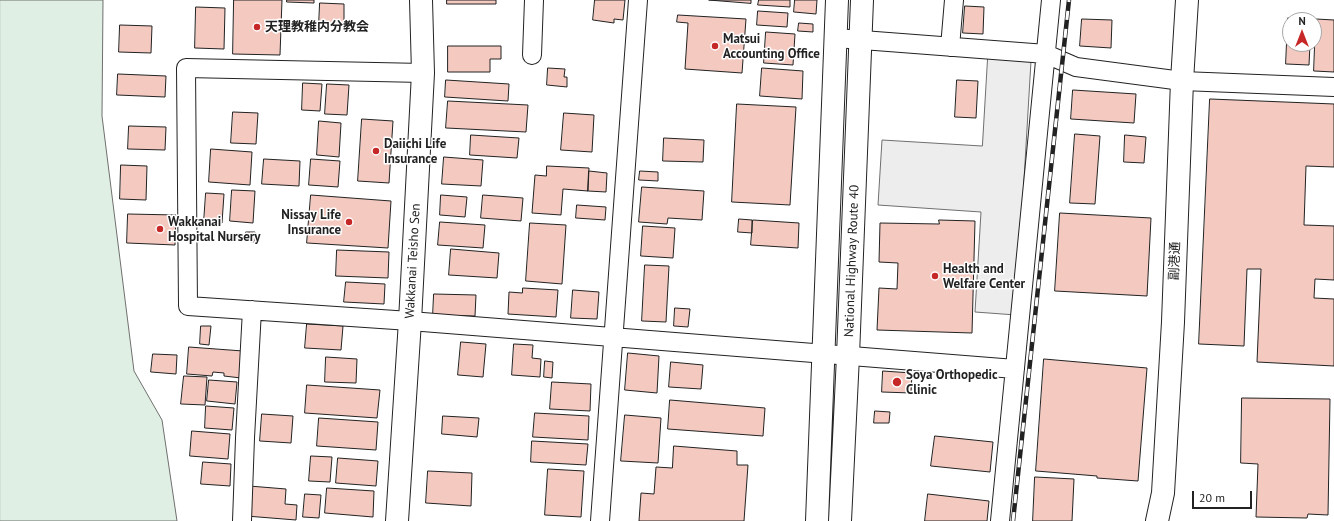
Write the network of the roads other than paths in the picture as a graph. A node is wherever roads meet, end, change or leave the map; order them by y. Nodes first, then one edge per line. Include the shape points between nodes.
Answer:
1 (422, 0) edge
2 (534, 0) edge
3 (638, 0) edge
4 (837, 0) edge
5 (862, 0) edge
6 (954, 0) edge
7 (1051, 0) edge
8 (1187, 0) edge
9 (836, 38) junction
10 (860, 39) junction
11 (950, 47) junction
12 (1046, 54) junction
13 (532, 55) dead end
14 (423, 73) junction
15 (1182, 81) junction
16 (1334, 87) edge
17 (252, 310) junction
18 (410, 321) junction
19 (613, 337) junction
20 (823, 354) junction
21 (848, 356) junction
22 (1015, 369) junction
23 (242, 521) edge
24 (397, 521) edge
25 (600, 521) edge
26 (817, 521) edge
27 (840, 521) edge
28 (1000, 521) edge
29 (1157, 521) edge

1 - 14 main road, Wakkanai Teisho Sen
2 - 13 street
3 - 19 street
4 - 9 main road, National Highway Route 40
5 - 10 main road, National Highway Route 40
6 - 11 street
7 - 12 street
8 - 15 main road, 副港通
9 - 10 street
9 - 20 main road, National Highway Route 40
10 - 11 street
10 - 21 main road, National Highway Route 40
11 - 12 street
12 - 15 street via 1076,67
12 - 22 street
14 - 17 street via 186,68 188,306
14 - 18 main road, Wakkanai Teisho Sen
15 - 16 street
15 - 29 main road, 副港通 via 1173,322 1163,494
17 - 18 street
17 - 23 street
18 - 19 street
18 - 24 main road, Wakkanai Teisho Sen
19 - 20 street
19 - 25 street
20 - 21 street
20 - 26 main road, National Highway Route 40
21 - 22 street
21 - 27 main road, National Highway Route 40
22 - 28 street

